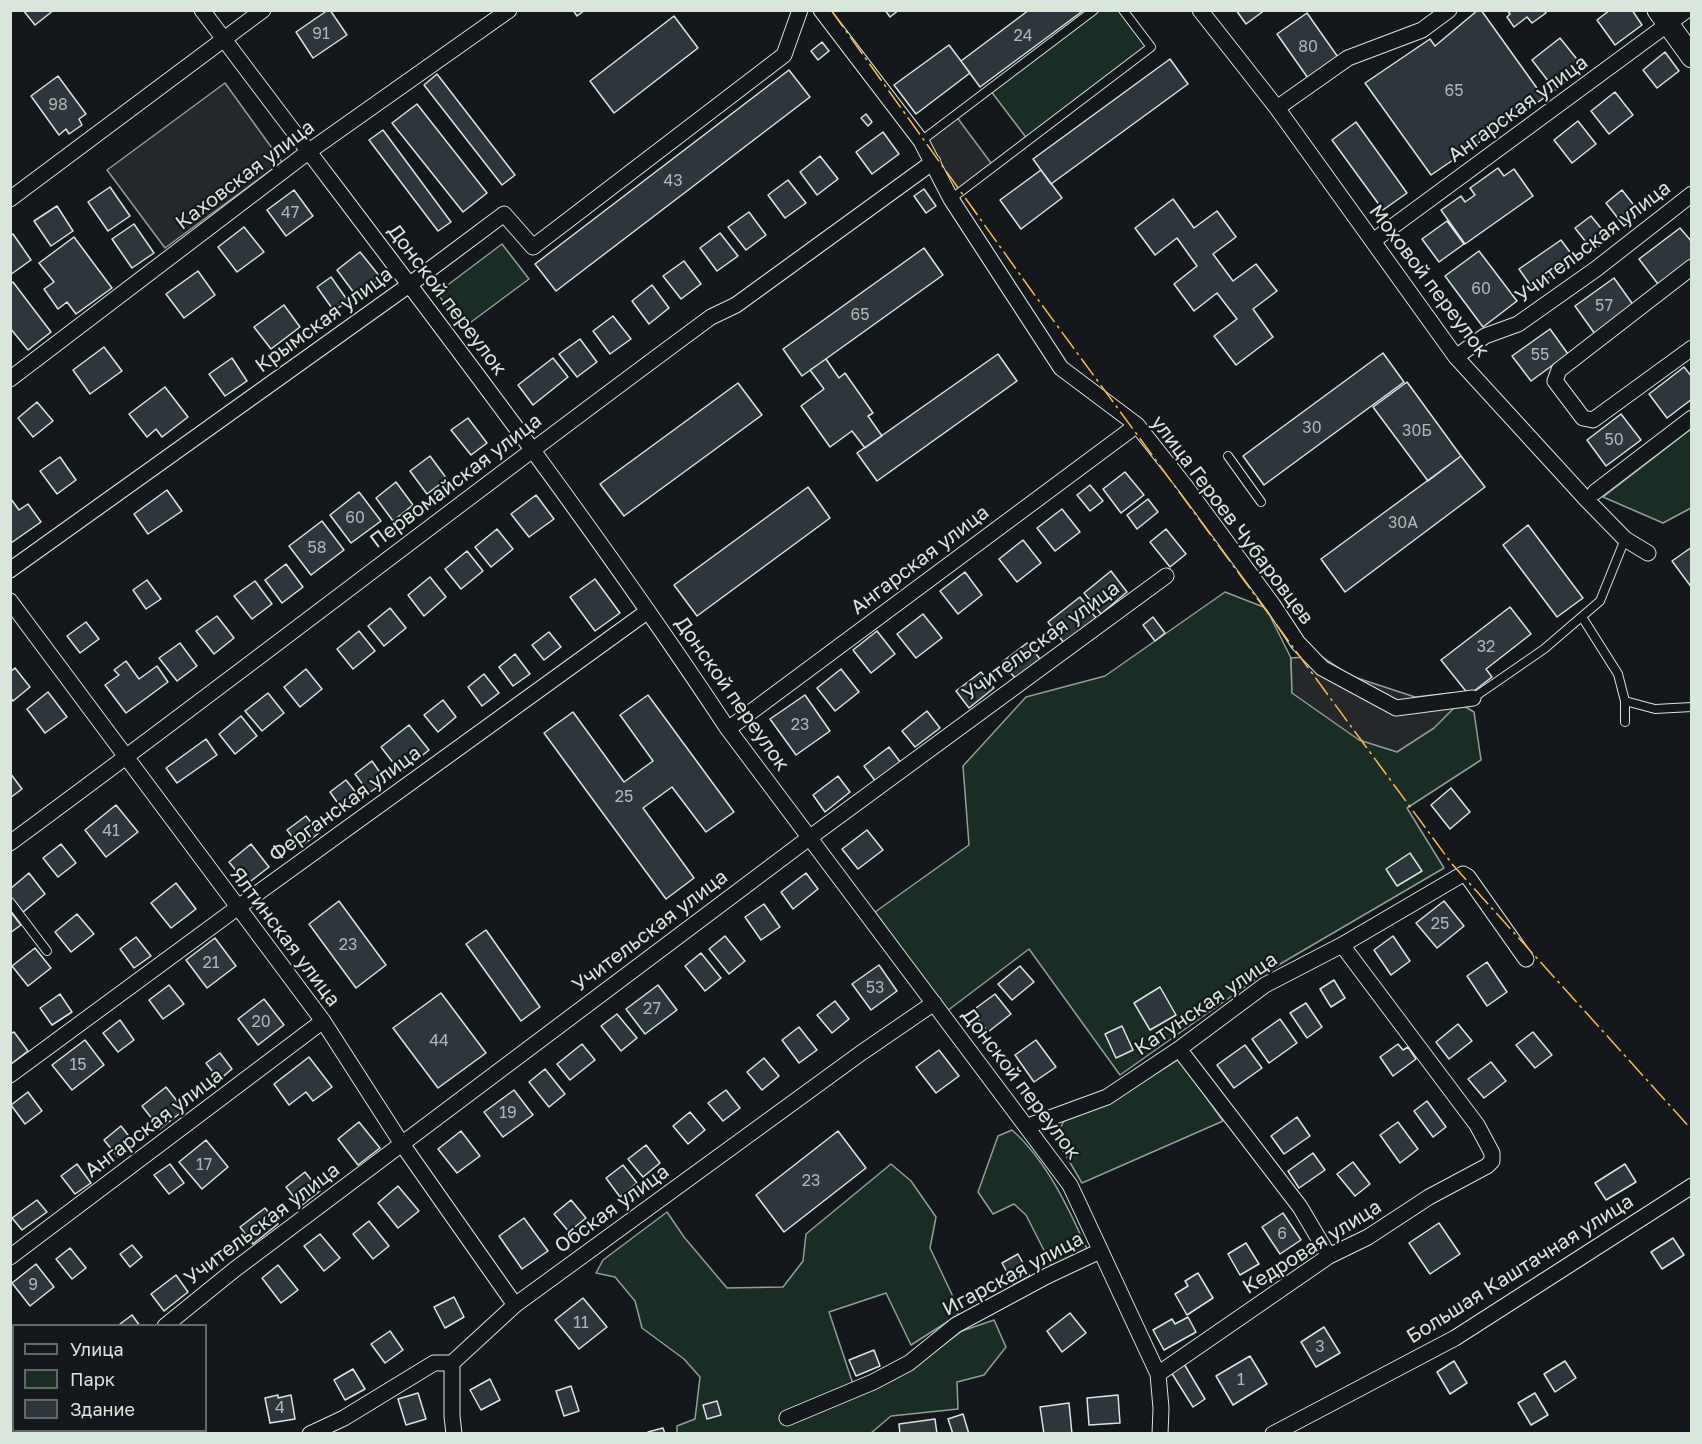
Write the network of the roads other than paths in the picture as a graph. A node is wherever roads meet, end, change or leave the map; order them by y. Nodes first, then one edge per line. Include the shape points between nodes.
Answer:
1 (202, 10) edge
2 (263, 10) edge
3 (509, 10) edge
4 (800, 10) edge
5 (821, 10) edge
6 (1094, 10) edge
7 (1123, 10) edge
8 (1200, 10) edge
9 (1449, 10) edge
10 (1686, 10) edge
11 (1663, 17) edge
12 (224, 39) junction
13 (1692, 57) edge
14 (1277, 108) junction
15 (921, 141) junction
16 (308, 152) junction
17 (933, 162) junction
18 (1692, 194) edge
19 (10, 199) edge
20 (951, 199) junction
21 (1373, 241) junction
22 (1692, 267) edge
23 (409, 285) junction
24 (1692, 348) edge
25 (1456, 357) junction
26 (10, 379) edge
27 (1692, 418) edge
28 (1137, 425) junction
29 (533, 449) junction
30 (1228, 456) dead end
31 (1594, 492) dead end
32 (1261, 502) dead end
33 (1625, 539) junction
34 (1648, 553) dead end
35 (10, 570) edge
36 (1166, 576) dead end
37 (10, 601) edge
38 (648, 611) junction
39 (1582, 617) junction
40 (1473, 698) joint
41 (1625, 701) junction
42 (1692, 707) edge
43 (1625, 722) dead end
44 (728, 729) junction
45 (128, 757) junction
46 (809, 838) junction
47 (10, 843) edge
48 (10, 902) edge
49 (237, 908) junction
50 (1342, 945) junction
51 (47, 951) dead end
52 (1526, 959) dead end
53 (934, 1003) junction
54 (323, 1021) junction
55 (1179, 1049) junction
56 (10, 1075) edge
57 (1028, 1126) junction
58 (402, 1144) junction
59 (1692, 1186) edge
60 (1100, 1251) junction
61 (1329, 1256) junction
62 (10, 1257) edge
63 (515, 1305) junction
64 (167, 1324) edge
65 (452, 1363) junction
66 (1158, 1374) junction
67 (787, 1418) dead end
68 (310, 1434) edge
69 (454, 1434) edge
70 (1160, 1434) edge
71 (1273, 1434) edge

1 - 12 street, Донской переулок
2 - 12 street
3 - 16 street, Каховская улица
4 - 23 street, Крымская улица via 784,55 533,247 504,214
5 - 15 street, улица Героев Чубаровцев
6 - 15 lane
7 - 20 lane via 1151,47
8 - 14 street, Моховой переулок
9 - 14 street via 1422,30 1348,58
10 - 11 street, Ангарская улица
11 - 13 street
11 - 21 street, Ангарская улица
12 - 16 street, Донской переулок
12 - 19 street
14 - 21 street, Моховой переулок
15 - 17 street, улица Героев Чубаровцев
16 - 23 street, Донской переулок
16 - 26 street, Каховская улица
17 - 20 street, улица Героев Чубаровцев
17 - 29 street, Первомайская улица via 736,304 711,317
18 - 25 street, Учительская улица via 1518,324 1485,336
20 - 28 street, улица Героев Чубаровцев via 1061,368
21 - 25 street, Моховой переулок
22 - 24 street via 1559,370 1555,381 1583,418 1593,420
23 - 29 street, Донской переулок
23 - 35 street, Крымская улица
25 - 33 street, Моховой переулок
27 - 31 street
28 - 40 street, улица Героев Чубаровцев via 1298,643 1322,668 1396,708
28 - 44 street, Ангарская улица
29 - 38 street, Донской переулок
29 - 45 street, Первомайская улица
30 - 32 lane
33 - 34 street, Моховой переулок
33 - 39 lane via 1600,601
36 - 46 street, Учительская улица
37 - 45 street, Ялтинская улица
38 - 44 street, Донской переулок
38 - 49 street, Ферганская улица
39 - 40 lane via 1544,649
39 - 41 lane via 1618,674
41 - 42 lane via 1655,709
41 - 43 lane
44 - 46 street, Донской переулок
45 - 47 street, Первомайская улица
45 - 49 street, Ялтинская улица
46 - 53 street, Донской переулок
46 - 58 street, Учительская улица
48 - 51 lane
49 - 54 street, Ялтинская улица
49 - 56 street, Ферганская улица
50 - 52 street, Катунская улица via 1463,874
50 - 55 street, Катунская улица via 1265,985
50 - 61 street, Кедровая улица via 1477,1125 1492,1153 1492,1161 1368,1237
53 - 57 street, Донской переулок
53 - 63 street, Обская улица
54 - 58 street, Ялтинская улица
54 - 62 street, Ангарская улица
55 - 57 street, Катунская улица via 1107,1097
55 - 61 street via 1300,1207
57 - 60 street, Донской переулок via 1070,1185
58 - 63 street, Ялтинская улица
58 - 64 street, Учительская улица
59 - 71 street, Большая Каштачная улица via 1455,1338
60 - 66 street, Донской переулок
60 - 67 street, Игарская улица via 956,1325 909,1363
61 - 66 street, Кедровая улица
63 - 65 street, Обская улица
65 - 68 street via 434,1363 344,1418
65 - 69 street
66 - 70 street, Донской переулок

